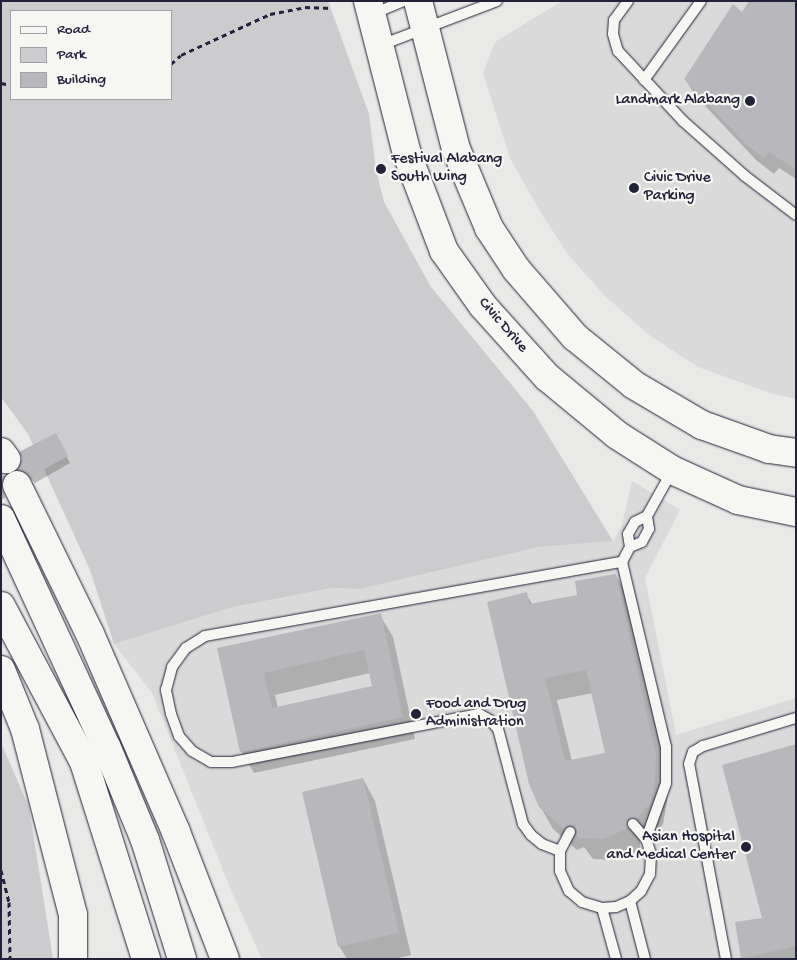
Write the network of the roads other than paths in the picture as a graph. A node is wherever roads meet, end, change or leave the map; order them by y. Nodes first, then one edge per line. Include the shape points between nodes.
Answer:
1 (404, 1) edge
2 (418, 1) edge
3 (497, 1) edge
4 (628, 1) edge
5 (701, 1) edge
6 (370, 8) edge
7 (424, 27) junction
8 (380, 45) junction
9 (644, 80) junction
10 (796, 215) edge
11 (796, 453) edge
12 (672, 470) junction
13 (16, 485) dead end
14 (796, 512) edge
15 (647, 516) junction
16 (1, 519) edge
17 (630, 547) junction
18 (622, 562) junction
19 (1, 606) edge
20 (1, 670) edge
21 (796, 718) edge
22 (633, 824) dead end
23 (570, 832) dead end
24 (646, 839) junction
25 (560, 851) junction
26 (630, 901) junction
27 (602, 908) junction
28 (74, 959) edge
29 (146, 959) edge
30 (182, 959) edge
31 (225, 959) edge
32 (616, 959) edge
33 (645, 959) edge
34 (726, 959) edge

1 - 6 lane
2 - 7 main road
3 - 7 lane
4 - 9 lane via 614,20 613,34 618,52
5 - 9 lane
6 - 8 main road, Civic Drive
7 - 8 lane
7 - 11 main road via 456,149 489,228 516,269 575,337 634,385 702,426 769,449
8 - 12 main road, Civic Drive via 407,154 444,251 483,306 547,377 617,435
9 - 10 lane via 683,121 745,176
12 - 14 main road, Civic Drive via 738,500
12 - 15 lane
13 - 31 main road via 90,634 176,832
15 - 17 lane via 635,522 628,534
15 - 17 lane via 649,530 642,542
16 - 30 main road via 107,748 145,840
17 - 18 lane
18 - 24 lane via 666,747 666,783
18 - 25 lane via 205,636 186,648 172,667 166,690 170,714 179,736 192,751 211,762 232,762 479,714 498,730 523,824 542,844
19 - 29 main road via 84,762
20 - 28 main road via 25,728 73,915
21 - 34 lane via 703,746 693,752 689,764
22 - 24 lane
23 - 25 lane
24 - 26 lane via 651,854 650,874 642,891
25 - 27 lane via 560,871 569,891 582,902
26 - 27 lane
26 - 33 lane
27 - 32 lane

